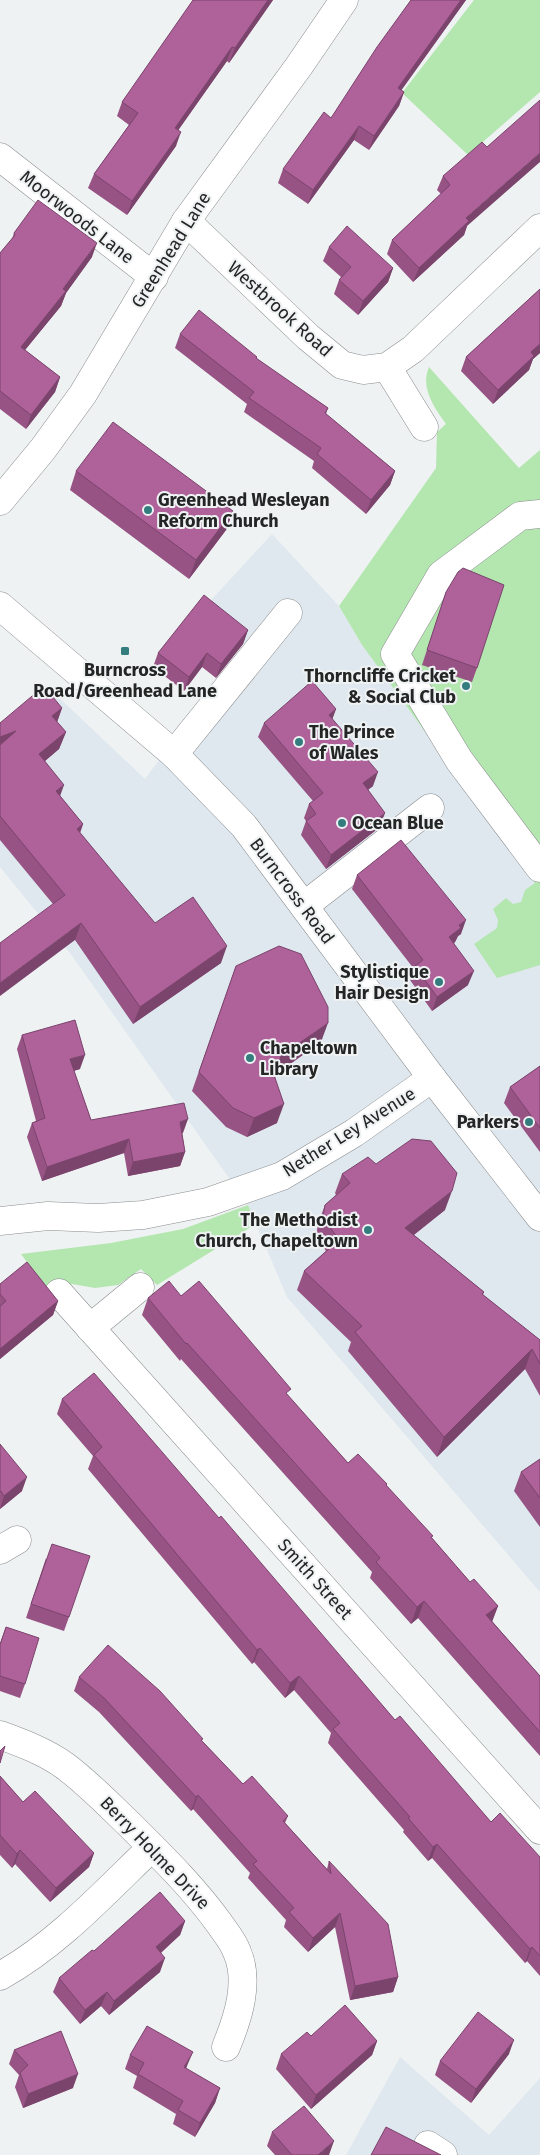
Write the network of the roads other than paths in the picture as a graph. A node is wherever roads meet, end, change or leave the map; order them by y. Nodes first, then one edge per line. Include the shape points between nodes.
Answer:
1 (344, 0) edge
2 (0, 157) edge
3 (186, 221) junction
4 (540, 228) edge
5 (154, 277) junction
6 (387, 367) junction
7 (424, 427) dead end
8 (0, 501) edge
9 (540, 514) edge
10 (0, 606) edge
11 (288, 613) dead end
12 (174, 754) junction
13 (430, 808) dead end
14 (540, 868) edge
15 (304, 906) junction
16 (432, 1078) junction
17 (1, 1215) edge
18 (540, 1217) edge
19 (140, 1287) dead end
20 (59, 1293) dead end
21 (90, 1328) junction
22 (0, 1735) edge
23 (540, 1830) edge
24 (152, 1847) junction
25 (0, 1976) edge
26 (226, 2047) dead end

1 - 3 street, Greenhead Lane
2 - 5 street, Moorwoods Lane
3 - 5 street, Greenhead Lane
3 - 6 street, Westbrook Road via 342,365 363,370
4 - 6 street, Westbrook Road via 413,349
5 - 8 street, Greenhead Lane via 83,394
6 - 7 street
9 - 14 street via 520,516 441,575 395,654 459,760
10 - 12 street, Burncross Road
11 - 12 street
12 - 15 street, Burncross Road via 244,826
13 - 15 street
15 - 16 street, Burncross Road
16 - 17 street, Nether Ley Avenue via 354,1133 282,1176 208,1202 143,1215 98,1218
16 - 18 street, Burncross Road
19 - 21 street
20 - 21 street, Smith Street
21 - 23 street, Smith Street
22 - 24 street, Berry Holme Drive via 64,1765
24 - 25 street via 52,1941
24 - 26 street, Berry Holme Drive via 202,1900 238,1952 242,1969 238,2020

